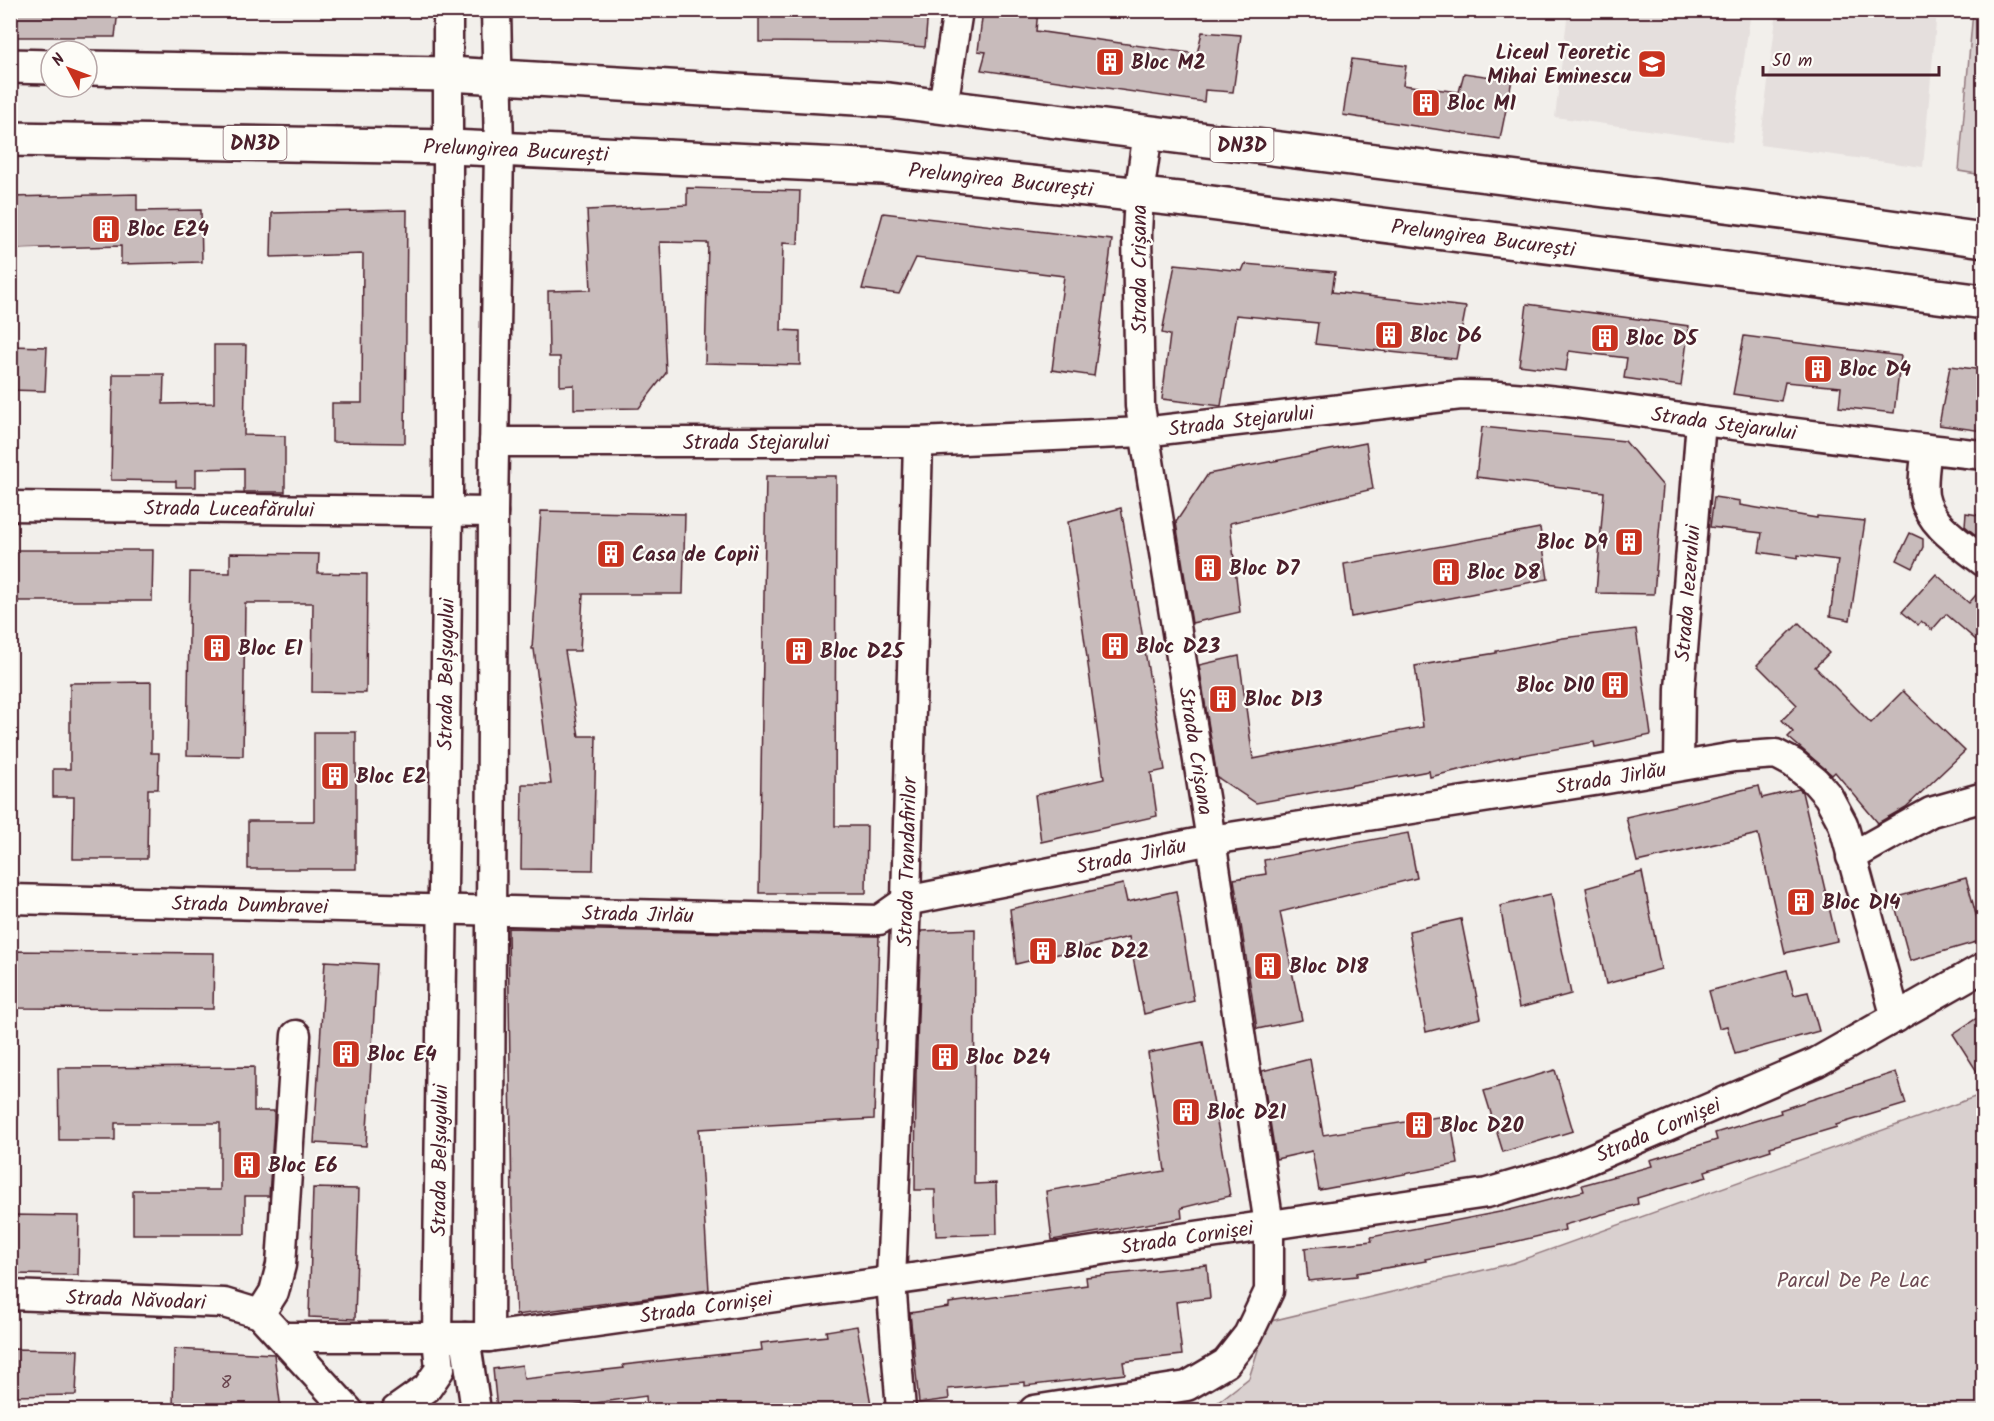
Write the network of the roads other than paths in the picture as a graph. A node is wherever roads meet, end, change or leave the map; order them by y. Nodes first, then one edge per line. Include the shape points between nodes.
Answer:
1 (448, 10) edge
2 (496, 10) edge
3 (958, 10) edge
4 (10, 66) edge
5 (39, 67) edge
6 (99, 68) edge
7 (449, 74) junction
8 (497, 76) junction
9 (943, 106) junction
10 (1148, 132) junction
11 (10, 139) edge
12 (450, 147) junction
13 (499, 149) junction
14 (1139, 195) junction
15 (1983, 240) edge
16 (1983, 302) edge
17 (1701, 421) junction
18 (1143, 432) junction
19 (494, 442) junction
20 (918, 442) junction
21 (1927, 449) junction
22 (1983, 455) edge
23 (10, 506) edge
24 (448, 512) junction
25 (493, 512) junction
26 (1983, 562) edge
27 (1679, 765) junction
28 (1983, 797) edge
29 (1211, 840) junction
30 (1851, 857) junction
31 (10, 899) edge
32 (906, 901) junction
33 (443, 909) junction
34 (490, 911) junction
35 (1983, 969) edge
36 (1896, 1018) junction
37 (296, 1035) dead end
38 (1269, 1225) junction
39 (891, 1281) junction
40 (10, 1295) edge
41 (260, 1314) junction
42 (282, 1337) junction
43 (464, 1337) junction
44 (348, 1410) edge
45 (396, 1410) edge
46 (476, 1410) edge
47 (901, 1410) edge
48 (1034, 1410) edge

1 - 7 street, Strada Belșugului
2 - 8 street
3 - 9 street
4 - 5 main road
6 - 7 main road, DN3D
7 - 8 main road, DN3D
7 - 12 street, Strada Belșugului
8 - 9 main road, DN3D
8 - 13 street
9 - 10 main road, DN3D
10 - 14 street, Strada Crișana
10 - 15 main road, DN3D
11 - 12 main road, Prelungirea București / DN3D
12 - 13 main road, Prelungirea București / DN3D
12 - 24 street, Strada Belșugului
13 - 14 main road, Prelungirea București / DN3D via 883,167
13 - 19 street
14 - 16 main road, Prelungirea București / DN3D
14 - 18 street, Strada Crișana
17 - 18 street, Strada Stejarului via 1561,400 1461,395
17 - 21 street, Strada Stejarului
17 - 27 street, Strada Iezerului via 1680,689
18 - 20 street, Strada Stejarului
18 - 29 street, Strada Crișana
19 - 20 street, Strada Stejarului
19 - 25 street
20 - 32 street, Strada Trandafirilor
21 - 22 street, Strada Stejarului
21 - 26 street via 1924,497 1929,512
23 - 24 street, Strada Luceafărului
24 - 25 street, Strada Luceafărului
24 - 33 street, Strada Belșugului
25 - 34 street
27 - 29 street, Strada Jirlău
27 - 30 street, Strada Jirlău via 1776,754 1793,763 1828,796 1843,824
28 - 30 street via 1931,812
29 - 32 street, Strada Jirlău
29 - 38 street, Strada Crișana
30 - 36 street
31 - 33 street, Strada Dumbravei
32 - 34 street, Strada Jirlău via 879,920
32 - 39 street, Strada Trandafirilor
33 - 34 street, Strada Dumbravei
33 - 43 street, Strada Belșugului
34 - 43 street
35 - 36 street, Strada Cornișei
36 - 38 street, Strada Cornișei via 1817,1062 1562,1171 1487,1193
37 - 41 street via 281,1265 274,1292
38 - 39 street, Strada Cornișei
38 - 48 street, Strada Crișana via 1269,1291 1248,1335 1226,1363 1187,1386
39 - 43 street, Strada Cornișei
39 - 47 street, Strada Trandafirilor
40 - 41 street, Strada Năvodari via 224,1303
41 - 42 street, Strada Năvodari
42 - 43 street, Strada Cornișei
42 - 44 street, Strada Năvodari
43 - 45 street via 427,1388
43 - 46 street

